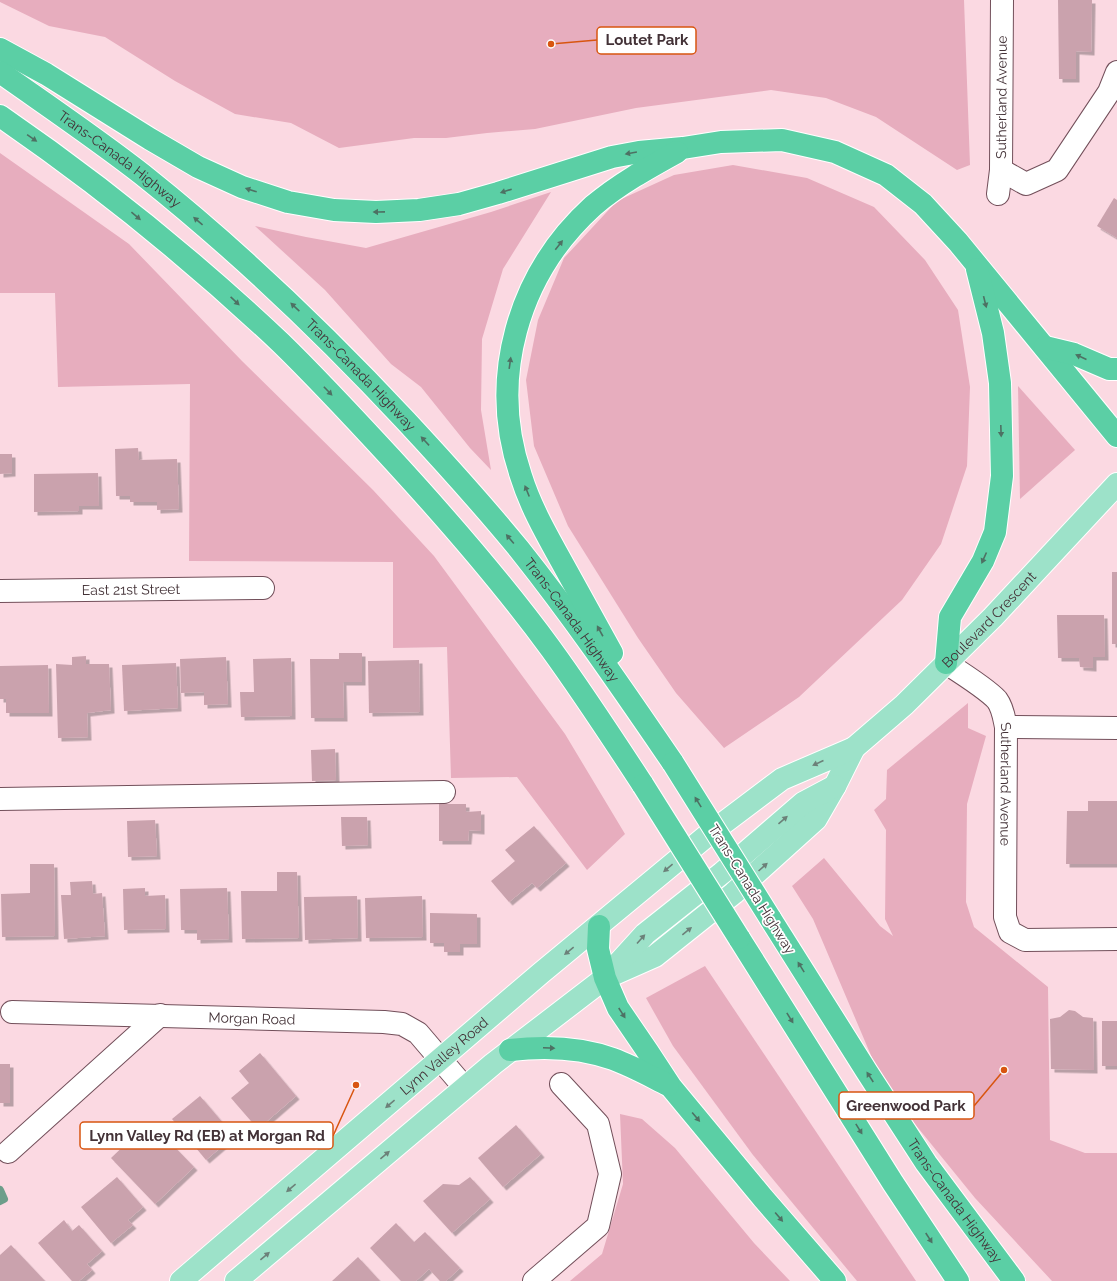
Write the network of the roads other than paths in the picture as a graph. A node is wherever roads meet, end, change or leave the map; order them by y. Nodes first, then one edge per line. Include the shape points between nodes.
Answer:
1 (1002, 0) edge
2 (0, 49) edge
3 (0, 72) edge
4 (1117, 72) edge
5 (0, 116) edge
6 (683, 148) junction
7 (1002, 170) junction
8 (998, 194) dead end
9 (976, 264) junction
10 (1045, 347) junction
11 (1117, 369) edge
12 (1117, 436) edge
13 (1117, 484) edge
14 (263, 588) dead end
15 (0, 591) edge
16 (946, 663) junction
17 (1006, 727) junction
18 (1117, 728) edge
19 (854, 748) junction
20 (673, 763) junction
21 (835, 786) junction
22 (444, 792) dead end
23 (0, 799) edge
24 (709, 834) joint
25 (599, 926) junction
26 (1117, 939) edge
27 (605, 978) junction
28 (12, 1012) dead end
29 (160, 1015) junction
30 (510, 1050) junction
31 (441, 1060) junction
32 (560, 1084) dead end
33 (671, 1087) junction
34 (464, 1088) junction
35 (8, 1152) dead end
36 (181, 1281) edge
37 (236, 1281) edge
38 (534, 1281) edge
39 (835, 1281) edge
40 (958, 1281) edge
41 (1014, 1281) edge

1 - 7 street, Sutherland Avenue
6 -> 2 highway via 612,157 459,204 419,210 334,210 288,202 242,187 198,167 46,74
20 -> 3 highway, Trans-Canada Highway via 578,626 518,548 449,467 307,318 228,246 142,174
4 - 7 street via 1109,92 1057,170 1026,184
5 -> 40 highway, bridge via 119,203 204,273 282,344 422,491 490,570 551,648 599,718 892,1183
6 - 9 highway via 720,142 782,140 835,152 886,175 923,204
20 -> 6 highway via 535,510 521,476 512,443 508,379 512,346 520,314 547,260 593,207 620,185
7 - 8 street, Sutherland Avenue
9 - 10 highway
9 -> 16 highway via 994,333 1000,383 1002,476 995,532 983,561 950,617
11 -> 10 highway via 1109,369 1074,354
10 - 12 highway
13 - 16 main road, Boulevard Crescent via 993,617
14 - 15 street, East 21st Street
16 - 17 street, Sutherland Avenue via 997,700 1003,711
16 - 19 main road, Boulevard Crescent via 904,705
17 - 18 street
17 - 26 street, Sutherland Avenue via 1005,917 1010,932 1025,940
19 - 21 main road, Boulevard Crescent
19 -> 24 main road, Boulevard Crescent via 782,779
41 -> 20 highway, Trans-Canada Highway, bridge via 926,1163
27 -> 21 main road via 645,934 722,873 803,803
27 -> 21 main road, Boulevard Crescent via 655,956 734,893 816,819
22 - 23 street
24 -> 25 main road, Lynn Valley Road
25 - 27 highway via 598,949
25 -> 31 main road, Lynn Valley Road
27 - 30 main road
27 -> 33 highway via 618,1008
28 - 29 street, Morgan Road
29 - 31 street, Morgan Road via 402,1024 418,1033
29 - 35 street
30 -> 33 highway via 530,1048 587,1052 613,1059
30 - 34 main road
31 - 34 street, Morgan Road
31 -> 36 main road, Lynn Valley Road
32 - 38 street via 598,1124 610,1174 598,1226
33 -> 39 highway
37 -> 34 main road

